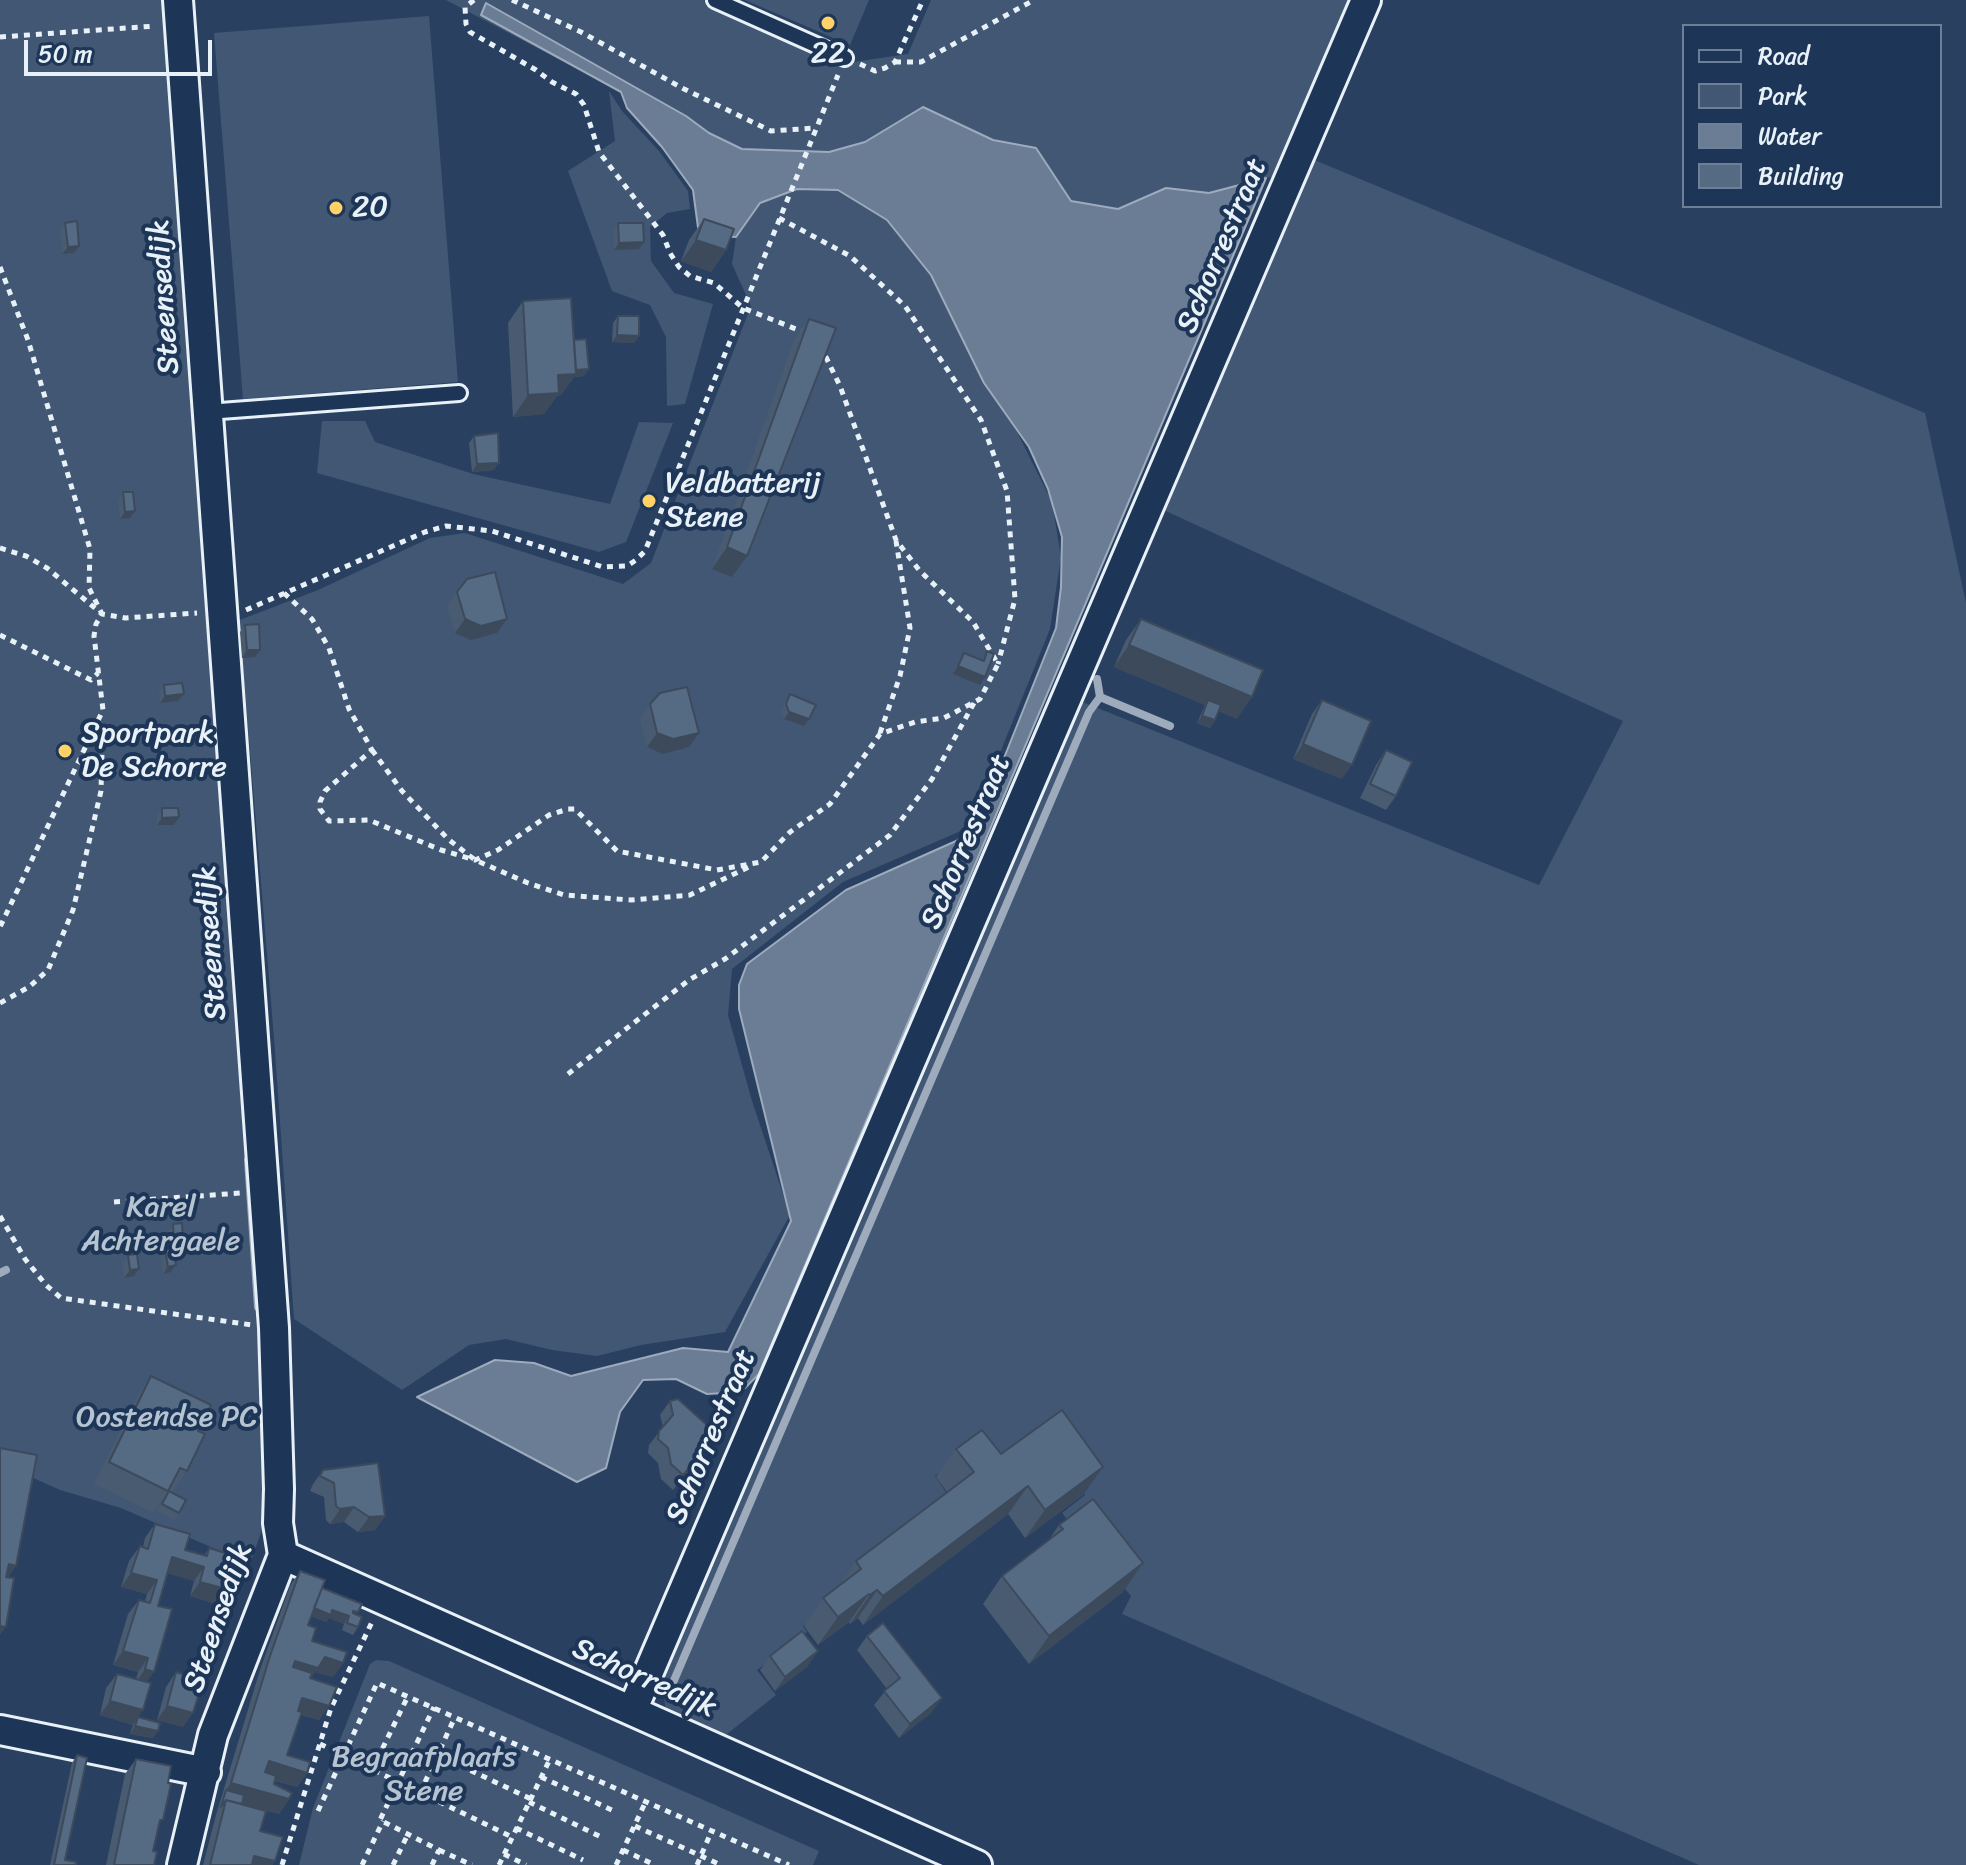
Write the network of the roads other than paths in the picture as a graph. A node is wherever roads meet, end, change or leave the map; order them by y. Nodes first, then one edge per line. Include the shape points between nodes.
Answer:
1 (715, 0) edge
2 (1366, 0) edge
3 (179, 12) edge
4 (845, 58) road end
5 (459, 393) dead end
6 (207, 412) junction
7 (283, 1555) junction
8 (632, 1711) junction
9 (0, 1730) edge
10 (206, 1772) junction
11 (182, 1865) edge
12 (977, 1865) edge

1 - 4 lane
2 - 8 street, Schorrestraat
3 - 6 street, Steensedijk
5 - 6 lane
6 - 7 street, Steensedijk via 274,1328
7 - 8 street, Schorredijk
7 - 10 street, Steensedijk via 213,1735
8 - 12 street, Schorredijk
9 - 10 street
10 - 11 street, Steensedijk

